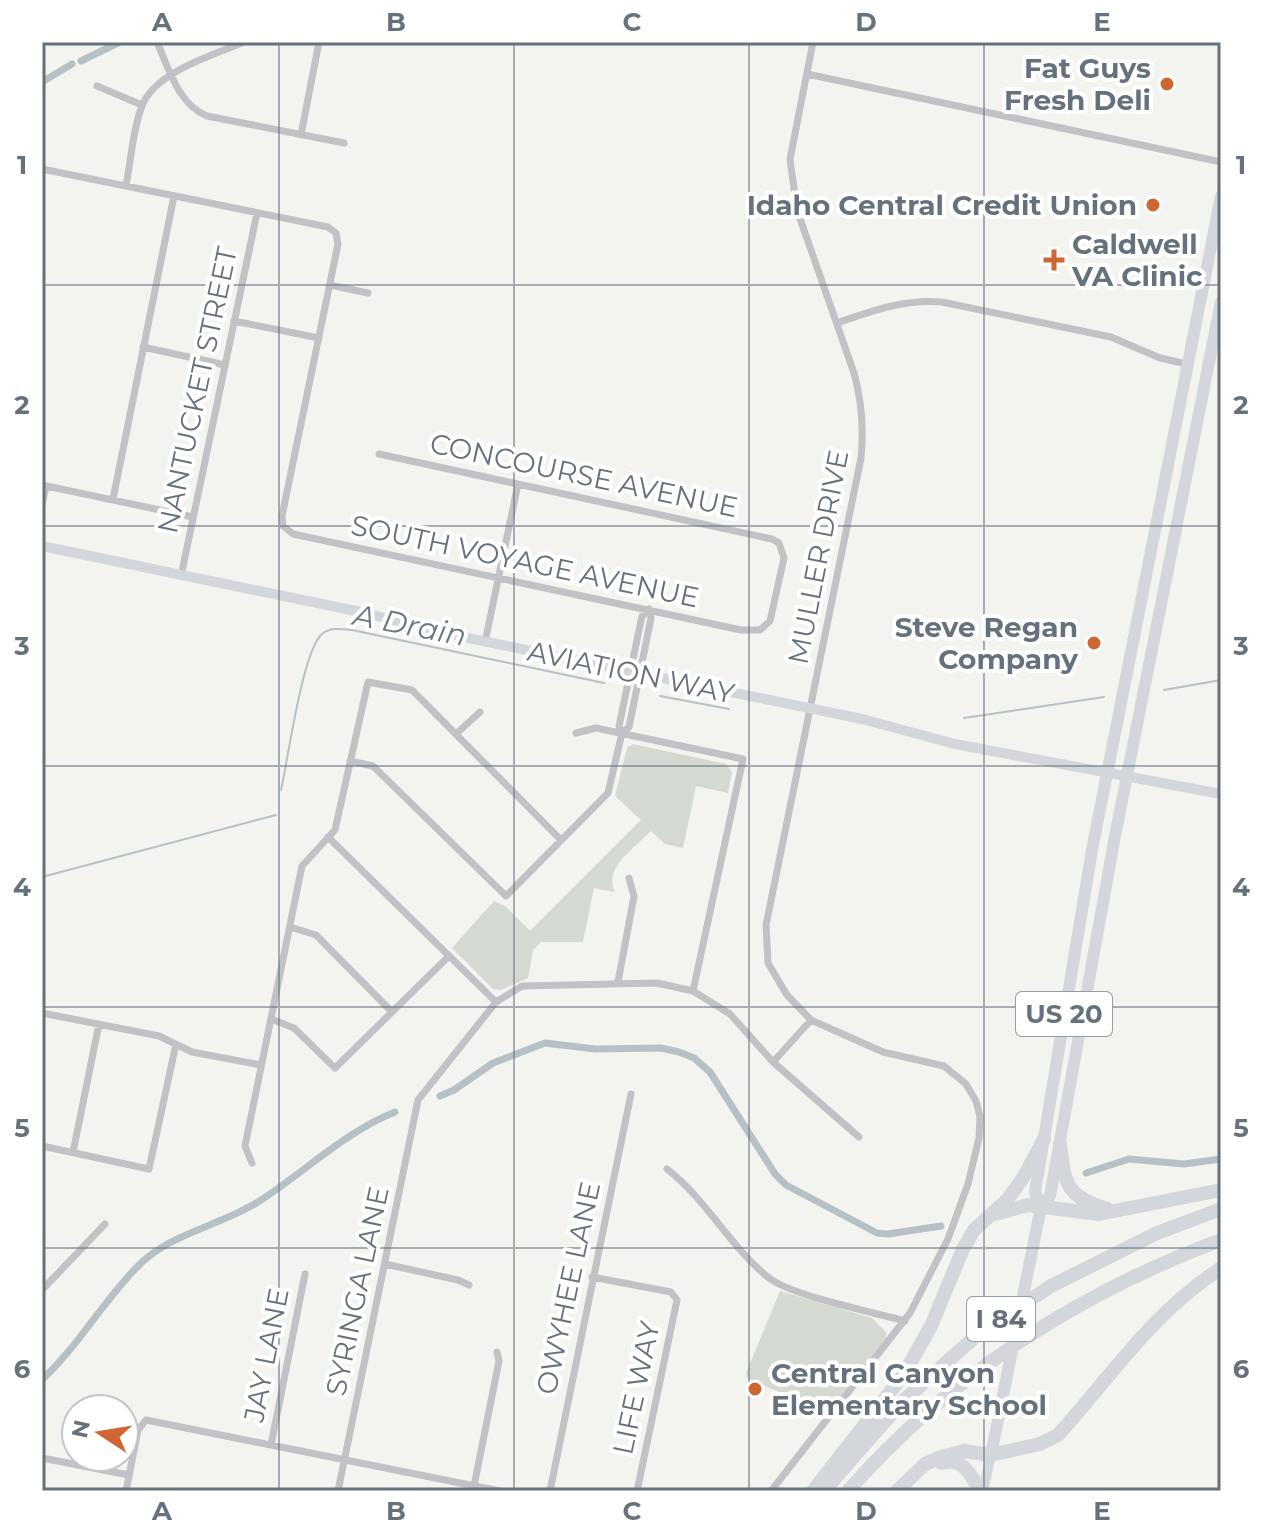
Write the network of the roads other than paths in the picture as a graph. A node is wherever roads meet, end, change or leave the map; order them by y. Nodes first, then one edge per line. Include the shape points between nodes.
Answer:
1 (157, 42) edge
2 (244, 42) edge
3 (319, 42) edge
4 (813, 42) edge
5 (172, 74) junction
6 (807, 74) junction
7 (97, 86) dead end
8 (142, 105) junction
9 (301, 135) junction
10 (344, 143) dead end
11 (1221, 162) edge
12 (42, 169) edge
13 (126, 185) junction
14 (174, 196) junction
15 (1221, 196) edge
16 (257, 213) junction
17 (330, 285) junction
18 (368, 293) dead end
19 (1221, 302) edge
20 (234, 321) junction
21 (837, 323) junction
22 (319, 338) junction
23 (143, 347) junction
24 (1187, 364) junction
25 (225, 365) junction
26 (1174, 429) junction
27 (379, 454) dead end
28 (518, 484) junction
29 (44, 486) edge
30 (113, 499) junction
31 (42, 505) edge
32 (193, 517) junction
33 (42, 546) edge
34 (1170, 562) junction
35 (181, 576) junction
36 (498, 578) junction
37 (649, 609) junction
38 (760, 630) joint
39 (485, 642) junction
40 (635, 673) junction
41 (810, 708) junction
42 (480, 712) dead end
43 (576, 733) dead end
44 (622, 733) junction
45 (456, 734) junction
46 (350, 761) junction
47 (1107, 771) junction
48 (1127, 775) junction
49 (1221, 794) edge
50 (328, 837) junction
51 (561, 840) junction
52 (629, 878) dead end
53 (1081, 912) junction
54 (290, 927) junction
55 (449, 956) junction
56 (618, 982) junction
57 (693, 991) junction
58 (496, 1002) junction
59 (392, 1012) junction
60 (42, 1013) edge
61 (1083, 1014) junction
62 (271, 1019) junction
63 (811, 1020) junction
64 (99, 1024) junction
65 (176, 1044) junction
66 (773, 1062) junction
67 (261, 1065) junction
68 (631, 1094) dead end
69 (859, 1137) dead end
70 (1044, 1139) junction
71 (1060, 1144) junction
72 (42, 1146) edge
73 (73, 1152) junction
74 (252, 1163) dead end
75 (667, 1169) dead end
76 (1221, 1190) edge
77 (1041, 1207) junction
78 (1221, 1209) edge
79 (1119, 1212) junction
80 (991, 1215) junction
81 (105, 1224) dead end
82 (1221, 1240) edge
83 (385, 1264) junction
84 (1221, 1268) edge
85 (305, 1274) dead end
86 (42, 1277) edge
87 (592, 1277) junction
88 (52, 1279) junction
89 (469, 1285) dead end
90 (42, 1290) edge
91 (905, 1321) junction
92 (497, 1352) dead end
93 (271, 1445) junction
94 (991, 1455) junction
95 (42, 1458) edge
96 (344, 1460) junction
97 (129, 1475) junction
98 (474, 1486) junction
99 (900, 1489) edge
100 (126, 1491) edge
101 (338, 1491) edge
102 (500, 1491) edge
103 (550, 1491) edge
104 (637, 1491) edge
105 (771, 1491) edge
106 (813, 1491) edge
107 (824, 1491) edge
108 (848, 1491) edge
109 (982, 1491) edge

1 - 5 street
2 - 5 street
3 - 9 street
4 - 6 street, MULLER DRIVE
5 - 8 street via 153,86
5 - 9 street via 193,110
6 - 11 street
6 - 21 street, MULLER DRIVE via 790,159 792,186
7 - 8 street
8 - 13 street
9 - 10 street
12 - 13 street
13 - 14 street
14 - 16 street
14 - 23 street
15 - 24 main road, US 20
16 - 17 street via 336,233
16 - 20 street, NANTUCKET STREET
17 - 18 street
17 - 22 street
19 - 34 main road, US 20
20 - 22 street
20 - 25 street, NANTUCKET STREET
21 - 24 street via 894,304 942,302 1111,337
21 - 41 street, MULLER DRIVE via 861,400 864,431
22 - 36 street, SOUTH VOYAGE AVENUE via 283,526 293,534
23 - 25 street
23 - 30 street
24 - 26 main road, US 20
25 - 32 street, NANTUCKET STREET
26 - 34 main road via 1182,430 1186,439
26 - 47 main road, US 20
27 - 28 street, CONCOURSE AVENUE
28 - 36 street
28 - 38 street, CONCOURSE AVENUE via 779,543 784,551 781,571 770,621
29 - 30 street
29 - 31 street
30 - 32 street
32 - 35 street, NANTUCKET STREET
33 - 35 street, AVIATION WAY
34 - 48 main road, US 20
35 - 39 street, AVIATION WAY
36 - 37 street, SOUTH VOYAGE AVENUE
36 - 39 street
37 - 38 street, SOUTH VOYAGE AVENUE
37 - 40 street via 642,616
39 - 40 street, AVIATION WAY
40 - 41 street, AVIATION WAY
40 - 44 street via 619,726
41 - 47 street, AVIATION WAY via 955,744
41 - 63 street, MULLER DRIVE via 766,925 768,963 787,995
42 - 45 street
43 - 44 street via 596,728
44 - 51 street via 608,793
44 - 57 street via 743,759
45 - 46 street via 412,690 368,682
45 - 51 street
46 - 50 street via 335,830
46 - 51 street via 373,766 506,896
47 - 48 street, AVIATION WAY
47 - 53 main road, US 20
48 - 49 street, AVIATION WAY
48 - 61 main road, US 20
50 - 54 street via 302,866
50 - 55 street
52 - 56 street via 634,896
53 - 61 main road via 1083,941 1073,1008
53 - 70 main road, US 20
54 - 59 street via 316,935
54 - 62 street
55 - 58 street
55 - 59 street
56 - 57 street
56 - 58 street via 522,986
57 - 66 street via 730,1014
58 - 83 street, SYRINGA LANE via 418,1100
59 - 62 street via 335,1068 294,1028
60 - 64 street
61 - 71 main road, US 20
62 - 67 street
63 - 66 street
63 - 91 street via 883,1052 944,1066 966,1084 976,1101 979,1138 968,1184 948,1239
64 - 65 street
64 - 73 street
65 - 67 street
65 - 73 street via 149,1169
66 - 69 street
67 - 74 street via 245,1146
68 - 87 street, OWYHEE LANE
70 - 77 main road, US 20 via 1035,1192
70 - 80 highway, US 20 via 1023,1178
71 - 77 main road, US 20 via 1050,1196
71 - 79 highway via 1064,1180 1072,1193
72 - 73 street
75 - 91 street via 688,1185 768,1277 789,1288
76 - 79 highway
77 - 79 highway
77 - 80 highway via 1028,1205
77 - 94 main road, US 20
78 - 107 highway, I 84 via 1157,1233 1051,1286 977,1335 901,1403
80 - 106 highway, US 20 via 963,1249 904,1374
81 - 88 street
82 - 108 highway, I 84 via 1132,1276 1035,1330 944,1397
83 - 89 street
83 - 96 street, SYRINGA LANE
84 - 94 highway via 1161,1314 1058,1435
85 - 93 street, JAY LANE
86 - 88 street
87 - 103 street, OWYHEE LANE
87 - 104 street, LIFE WAY via 675,1295 677,1300
88 - 90 street
91 - 105 street
92 - 98 street
93 - 96 street
93 - 97 street via 146,1420 138,1430
94 - 99 highway via 964,1451 941,1457 925,1464
94 - 109 street
95 - 97 street
96 - 98 street
96 - 101 street, SYRINGA LANE
97 - 100 street
98 - 102 street
99 - 109 highway via 951,1461 965,1466

